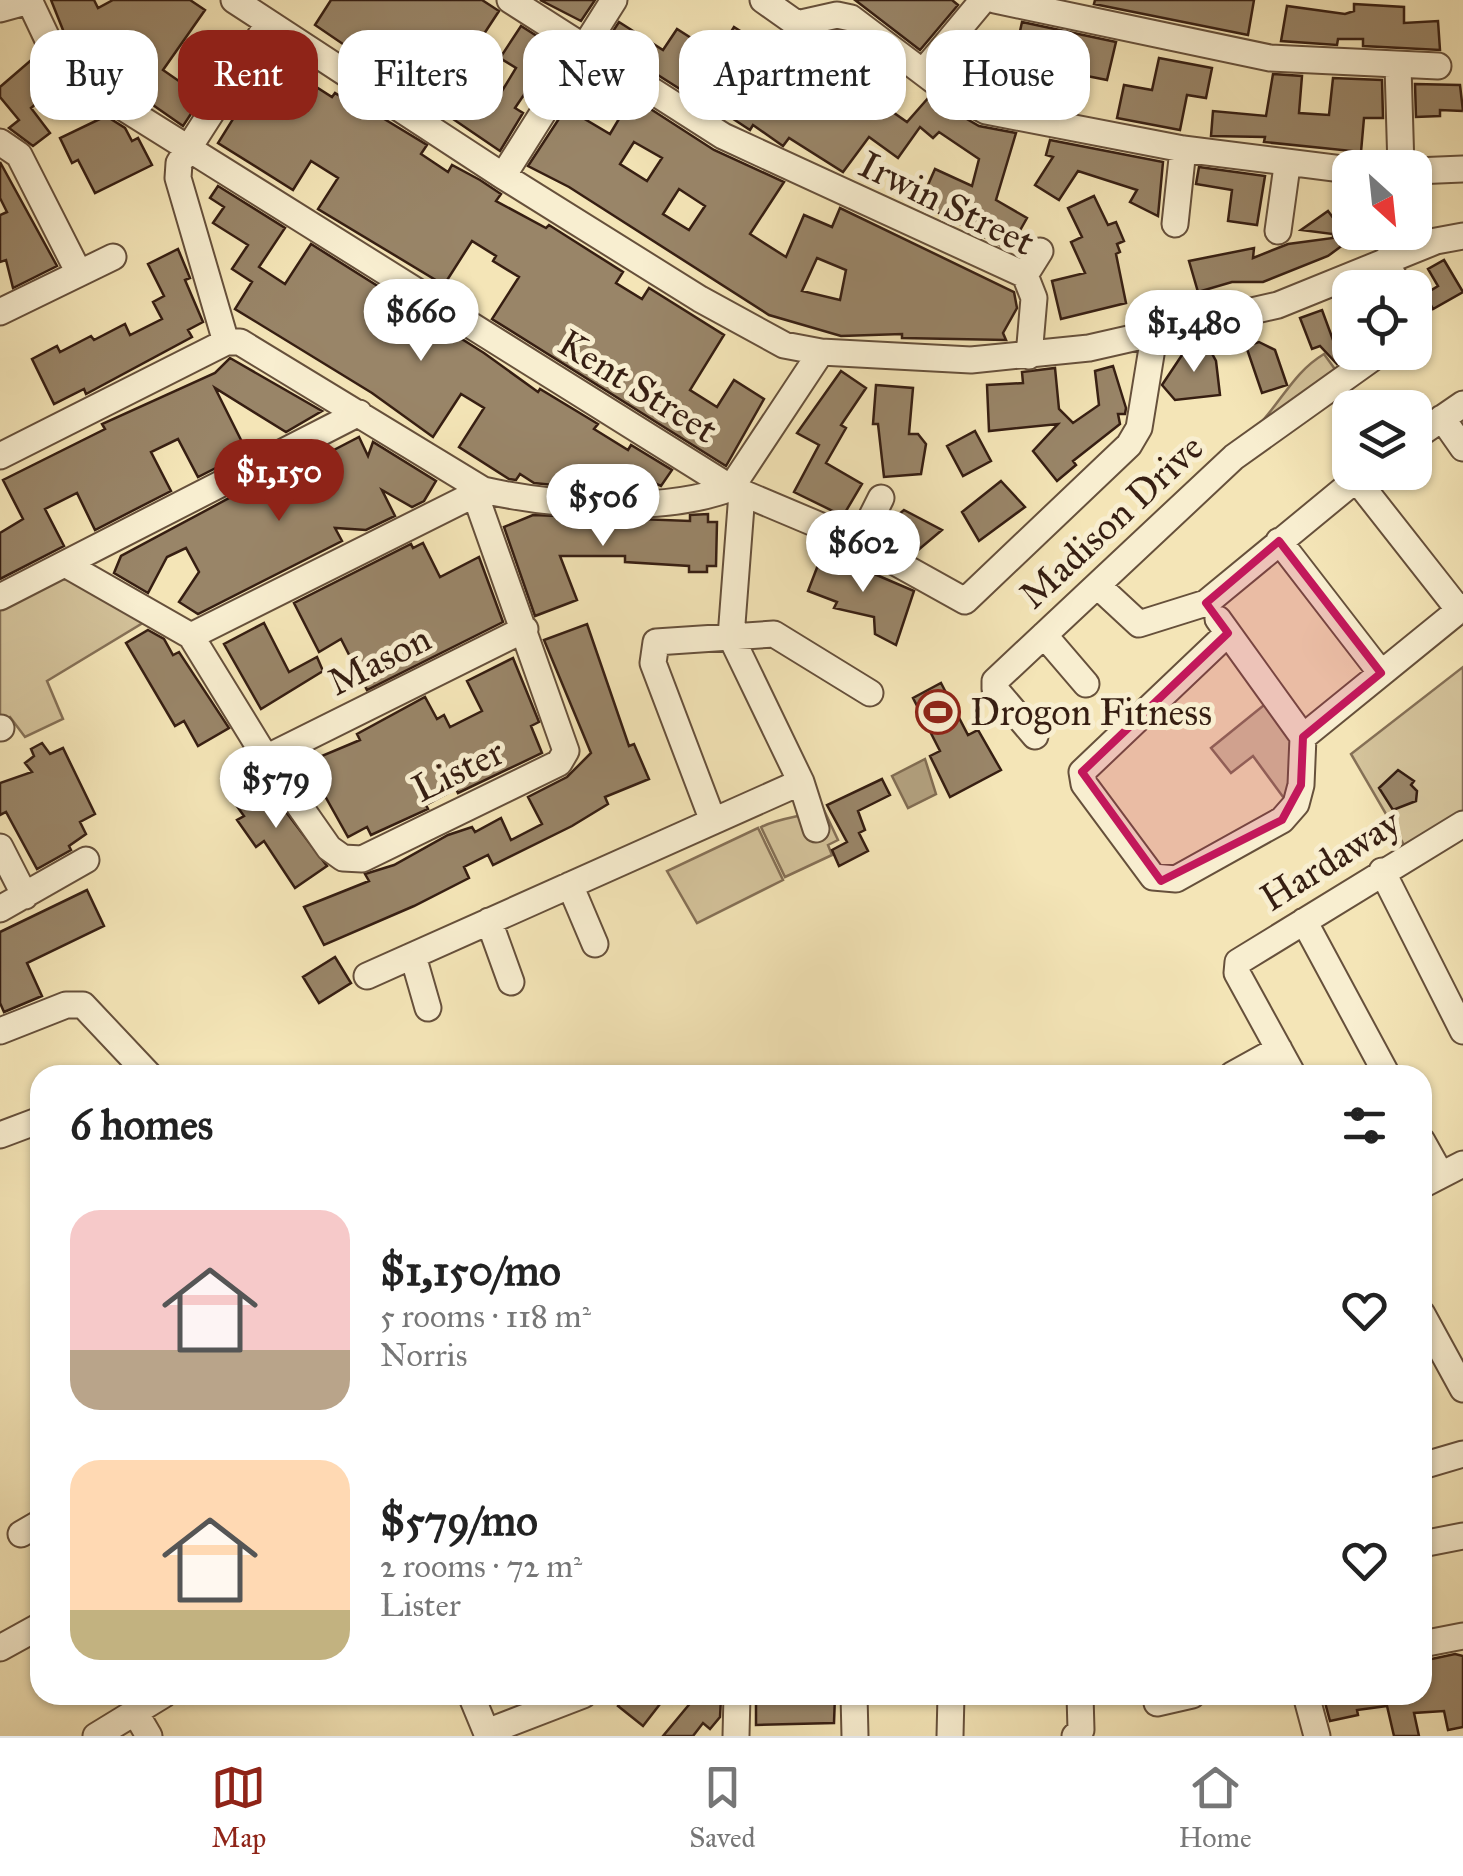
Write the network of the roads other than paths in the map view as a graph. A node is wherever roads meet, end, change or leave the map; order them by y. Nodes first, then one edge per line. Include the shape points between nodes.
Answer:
1 (29, 0) edge
2 (234, 0) edge
3 (510, 0) edge
4 (614, 0) edge
5 (764, 0) edge
6 (983, 0) edge
7 (995, 0) edge
8 (0, 9) edge
9 (268, 24) junction
10 (808, 24) junction
11 (556, 30) edge
12 (595, 30) edge
13 (804, 30) edge
14 (1398, 66) junction
15 (1438, 66) dead end
16 (924, 72) junction
17 (659, 96) edge
18 (537, 120) edge
19 (0, 142) edge
20 (188, 149) junction
21 (1183, 150) junction
22 (1400, 150) edge
23 (1287, 166) junction
24 (1332, 169) edge
25 (1463, 169) edge
26 (1432, 170) edge
27 (502, 176) junction
28 (1175, 224) dead end
29 (1278, 231) dead end
30 (1463, 236) edge
31 (1040, 251) dead end
32 (113, 257) dead end
33 (1385, 261) junction
34 (1390, 270) edge
35 (80, 274) junction
36 (1024, 275) junction
37 (2, 306) edge
38 (1154, 336) junction
39 (226, 342) junction
40 (822, 352) junction
41 (1029, 356) junction
42 (1356, 370) edge
43 (1452, 411) edge
44 (359, 413) junction
45 (1463, 448) edge
46 (0, 456) edge
47 (737, 490) junction
48 (1343, 490) edge
49 (1371, 490) edge
50 (479, 492) junction
51 (881, 498) dead end
52 (1280, 541) junction
53 (858, 542) junction
54 (65, 564) junction
55 (1098, 586) junction
56 (0, 597) edge
57 (1206, 603) junction
58 (1461, 608) edge
59 (525, 629) junction
60 (1228, 632) junction
61 (1044, 635) junction
62 (191, 636) junction
63 (731, 637) junction
64 (1381, 673) junction
65 (1086, 684) dead end
66 (870, 693) dead end
67 (1035, 736) dead end
68 (1303, 736) junction
69 (266, 758) junction
70 (801, 782) junction
71 (713, 821) junction
72 (1461, 828) edge
73 (816, 829) dead end
74 (0, 847) edge
75 (86, 860) dead end
76 (1382, 870) junction
77 (570, 886) junction
78 (26, 896) junction
79 (0, 909) edge
80 (1304, 921) junction
81 (489, 922) junction
82 (595, 944) dead end
83 (413, 956) junction
84 (368, 976) dead end
85 (511, 982) dead end
86 (428, 1008) dead end
87 (0, 1031) edge
88 (1463, 1031) edge
89 (1280, 1049) junction
90 (138, 1065) edge
91 (1250, 1065) edge
92 (1289, 1065) edge
93 (1382, 1065) edge
94 (30, 1124) edge
95 (0, 1134) edge
96 (1432, 1332) edge
97 (1463, 1389) edge
98 (1463, 1454) edge
99 (1432, 1463) edge
100 (1463, 1536) edge
101 (1432, 1542) edge
102 (30, 1632) edge
103 (1463, 1636) edge
104 (1432, 1642) edge
105 (0, 1648) edge
106 (147, 1705) edge
107 (475, 1705) edge
108 (558, 1705) edge
109 (737, 1705) edge
110 (854, 1705) edge
111 (951, 1705) edge
112 (1080, 1705) edge
113 (1309, 1705) edge
114 (135, 1712) junction
115 (487, 1734) edge
116 (96, 1736) edge
117 (150, 1736) edge
118 (736, 1736) edge
119 (855, 1736) edge
120 (950, 1736) edge
121 (1075, 1736) edge
122 (1317, 1736) edge

1 - 8 street
1 - 20 street, Kent Street via 57,59 76,78
2 - 9 street
3 - 11 street, Irwin Street
4 - 12 street
5 - 10 street
6 - 16 street
7 - 14 street via 1270,58
9 - 20 street
9 - 27 street
10 - 13 street
10 - 16 street via 851,18
14 - 15 street
14 - 22 street
16 - 21 street via 986,111
17 - 36 street, Irwin Street via 723,136
18 - 27 street
19 - 35 street via 19,155
20 - 39 street via 178,178
20 - 47 street, Kent Street
21 - 23 street
21 - 28 street
23 - 24 street
23 - 29 street
25 - 26 street
27 - 40 street via 757,332
30 - 33 street
31 - 36 street
32 - 35 street
33 - 34 street
33 - 38 street via 1278,305
35 - 37 street
36 - 41 street, Irwin Street via 1034,298
38 - 41 street
38 - 53 street, Kent Street via 1139,428 1129,445 965,602
39 - 44 street via 250,344
39 - 46 street
40 - 41 street via 938,360
40 - 47 street
42 - 55 street, Madison Drive via 1234,457
43 - 45 street
44 - 50 street
44 - 54 street
47 - 50 street via 676,502 528,500
47 - 53 street, Kent Street
47 - 63 street
48 - 52 street
49 - 58 street
50 - 59 street, Lister
50 - 62 street
51 - 53 street
52 - 57 street
52 - 64 street
54 - 56 street
54 - 62 street, Lister
55 - 57 street via 1140,624
55 - 61 street, Madison Drive
57 - 60 street
58 - 64 street
59 - 69 street, Mason
59 - 69 street, Lister via 566,744 559,763 352,860 330,848
60 - 68 street
60 - 68 street via 1082,772 1152,877 1176,880 1282,820 1301,785
61 - 65 street
61 - 67 street, Madison Drive via 995,689
62 - 69 street, Lister
63 - 66 street via 774,634
63 - 70 street
63 - 71 street via 656,642 653,664
64 - 68 street
70 - 71 street
70 - 73 street
71 - 77 street
72 - 76 street, Hardaway
74 - 78 street
75 - 78 street
76 - 80 street, Hardaway
76 - 88 street
77 - 81 street
77 - 82 street
78 - 79 street
80 - 89 street, Hardaway via 1238,962 1237,973
80 - 93 street
81 - 83 street
81 - 85 street
83 - 84 street
83 - 86 street
87 - 90 street via 66,1005 83,1005
89 - 91 street
89 - 92 street
94 - 95 street
96 - 97 street
98 - 99 street
100 - 101 street
102 - 105 street
103 - 104 street
106 - 114 street
107 - 115 street
108 - 115 street
109 - 118 street
110 - 119 street
111 - 120 street
112 - 121 street
113 - 122 street
114 - 116 street
114 - 117 street

